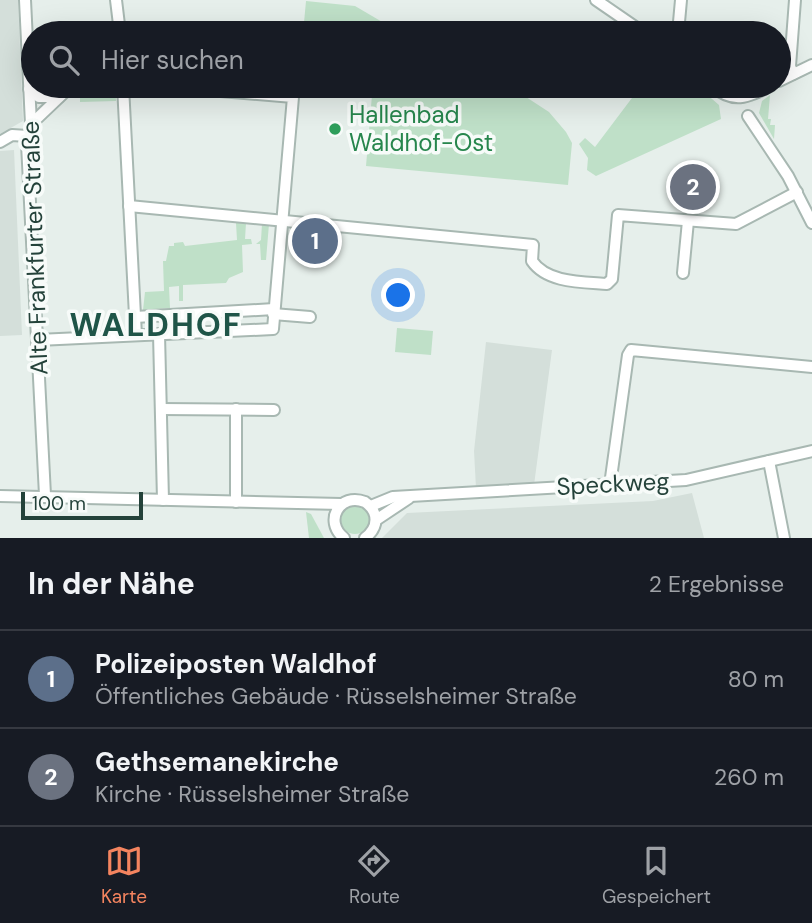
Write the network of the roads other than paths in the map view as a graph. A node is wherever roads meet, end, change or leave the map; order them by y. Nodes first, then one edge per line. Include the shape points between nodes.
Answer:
1 (25, 0) edge
2 (596, 0) edge
3 (681, 0) edge
4 (795, 0) edge
5 (116, 3) edge
6 (609, 4) edge
7 (26, 21) edge
8 (113, 21) edge
9 (118, 21) edge
10 (630, 21) edge
11 (679, 21) edge
12 (791, 53) edge
13 (812, 65) edge
14 (791, 69) edge
15 (793, 74) joint
16 (30, 98) edge
17 (58, 98) edge
18 (124, 98) edge
19 (293, 98) edge
20 (748, 116) dead end
21 (31, 124) junction
22 (27, 136) junction
23 (0, 142) edge
24 (797, 192) junction
25 (129, 206) junction
26 (282, 220) junction
27 (688, 221) junction
28 (812, 223) edge
29 (683, 274) dead end
30 (273, 312) junction
31 (135, 317) junction
32 (310, 317) dead end
33 (159, 334) junction
34 (136, 335) junction
35 (38, 340) junction
36 (812, 367) edge
37 (161, 409) junction
38 (236, 410) junction
39 (274, 410) dead end
40 (812, 451) edge
41 (769, 461) junction
42 (611, 485) junction
43 (45, 495) junction
44 (0, 496) edge
45 (411, 496) junction
46 (163, 500) junction
47 (236, 502) junction
48 (312, 503) junction
49 (341, 504) junction
50 (370, 506) junction
51 (334, 517) junction
52 (376, 520) junction
53 (342, 537) edge
54 (365, 538) edge
55 (784, 538) edge

1 - 7 street, Alte Frankfurter Straße
2 - 6 street
3 - 11 street
4 - 12 street
5 - 8 street
5 - 9 street
6 - 10 street
13 - 15 street
14 - 15 street
16 - 21 street, Alte Frankfurter Straße
17 - 21 street
18 - 25 street
19 - 26 street
20 - 24 street
21 - 22 street, Alte Frankfurter Straße
22 - 23 street via 12,135
22 - 35 street, Alte Frankfurter Straße
24 - 27 street via 736,224
24 - 28 street
25 - 26 street
25 - 31 street
26 - 27 street via 533,245 532,261 537,269 556,278 607,284 612,279 618,215
26 - 30 street
27 - 29 street
30 - 31 street
30 - 32 street
30 - 33 street via 272,329
31 - 34 street
33 - 34 street
33 - 37 street
34 - 35 street
35 - 43 street, Alte Frankfurter Straße
36 - 42 street via 631,349
37 - 38 street
37 - 46 street
38 - 39 street
38 - 47 street
40 - 41 street, Speckweg
41 - 42 street, Speckweg via 686,480
41 - 55 street
42 - 45 street, Speckweg
43 - 44 street, Speckweg
43 - 46 street, Speckweg
45 - 50 street, Speckweg
45 - 52 street
46 - 47 street, Speckweg
47 - 48 street, Speckweg
48 - 49 street, Speckweg
48 - 51 street
49 - 50 street, Speckweg via 359,499
49 - 51 street
50 - 52 street
51 - 53 street
52 - 54 street

